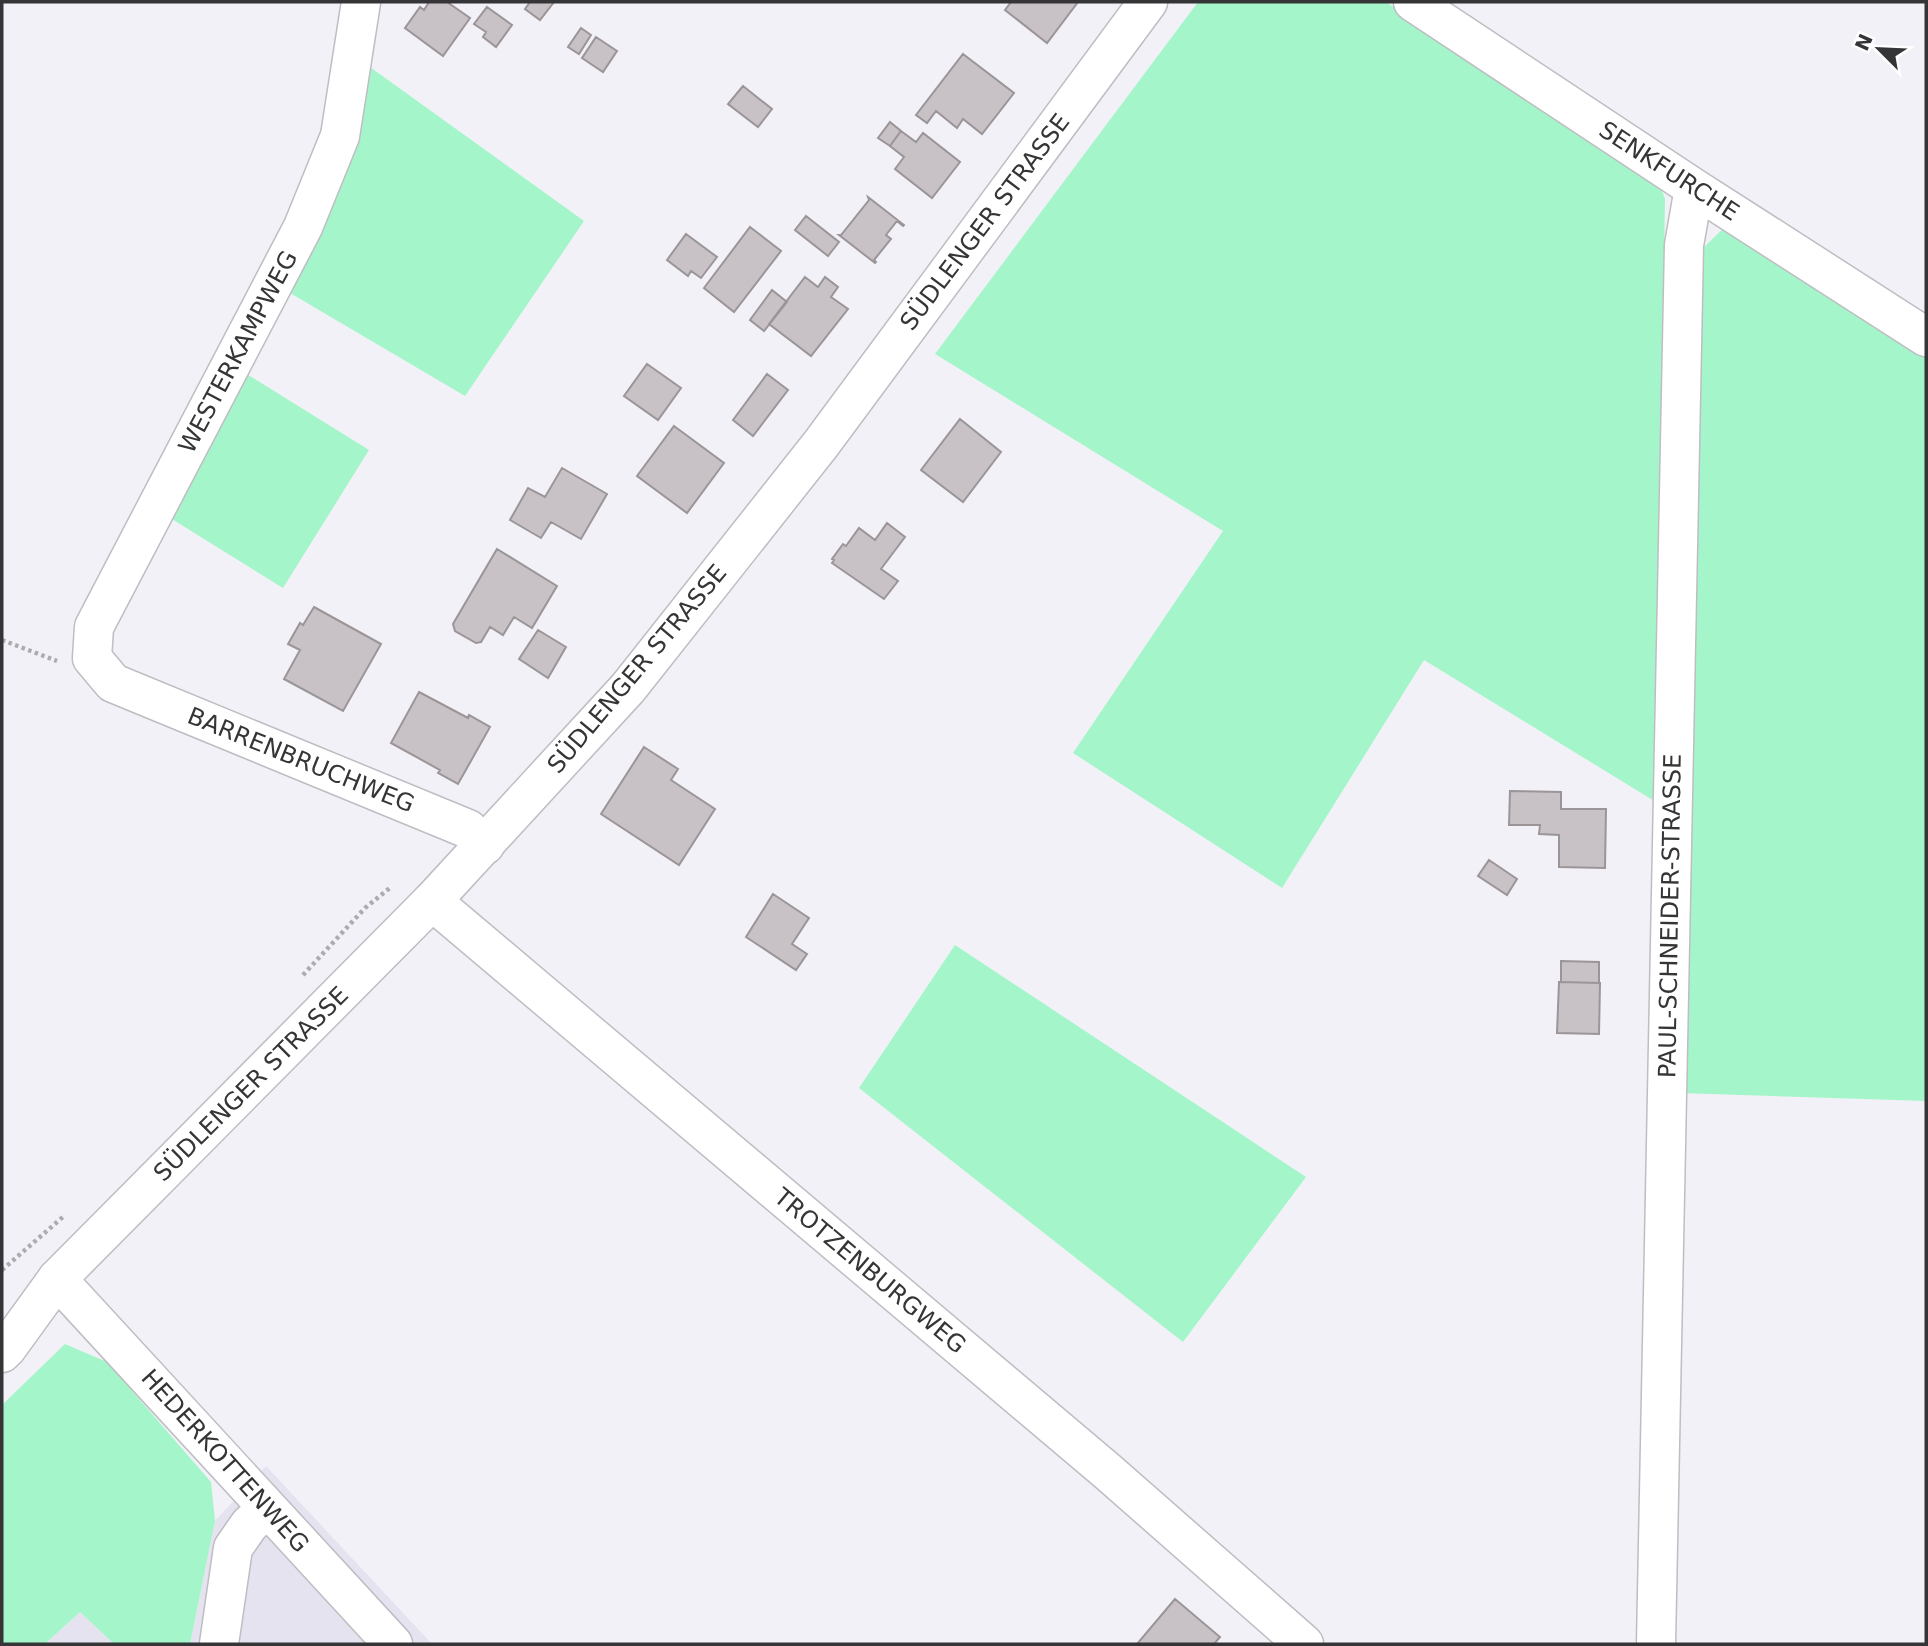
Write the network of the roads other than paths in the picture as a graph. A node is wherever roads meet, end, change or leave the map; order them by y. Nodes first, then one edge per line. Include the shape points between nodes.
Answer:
1 (361, 2) edge
2 (1148, 2) edge
3 (1413, 2) edge
4 (1694, 188) junction
5 (1926, 337) edge
6 (113, 683) joint
7 (485, 845) junction
8 (432, 901) junction
9 (57, 1279) junction
10 (2, 1312) edge
11 (2, 1353) edge
12 (267, 1508) junction
13 (219, 1644) edge
14 (393, 1644) edge
15 (1304, 1644) edge
16 (1656, 1644) edge

1 - 6 street, WESTERKAMPWEG via 340,136 303,227 94,627 92,658
2 - 7 street, SÜDLENGER STRASSE via 821,444 628,688
3 - 4 street, SENKFURCHE
4 - 5 street, SENKFURCHE
4 - 16 street, PAUL-SCHNEIDER-STRASSE via 1684,245
6 - 7 street, BARRENBRUCHWEG via 468,829
7 - 8 street, SÜDLENGER STRASSE
8 - 9 street, SÜDLENGER STRASSE
8 - 15 street, TROTZENBURGWEG via 1107,1471
9 - 10 street, SÜDLENGER STRASSE
9 - 11 street, SÜDLENGER STRASSE
9 - 12 street, HEDERKOTTENWEG
12 - 13 street via 233,1548
12 - 14 street, HEDERKOTTENWEG

